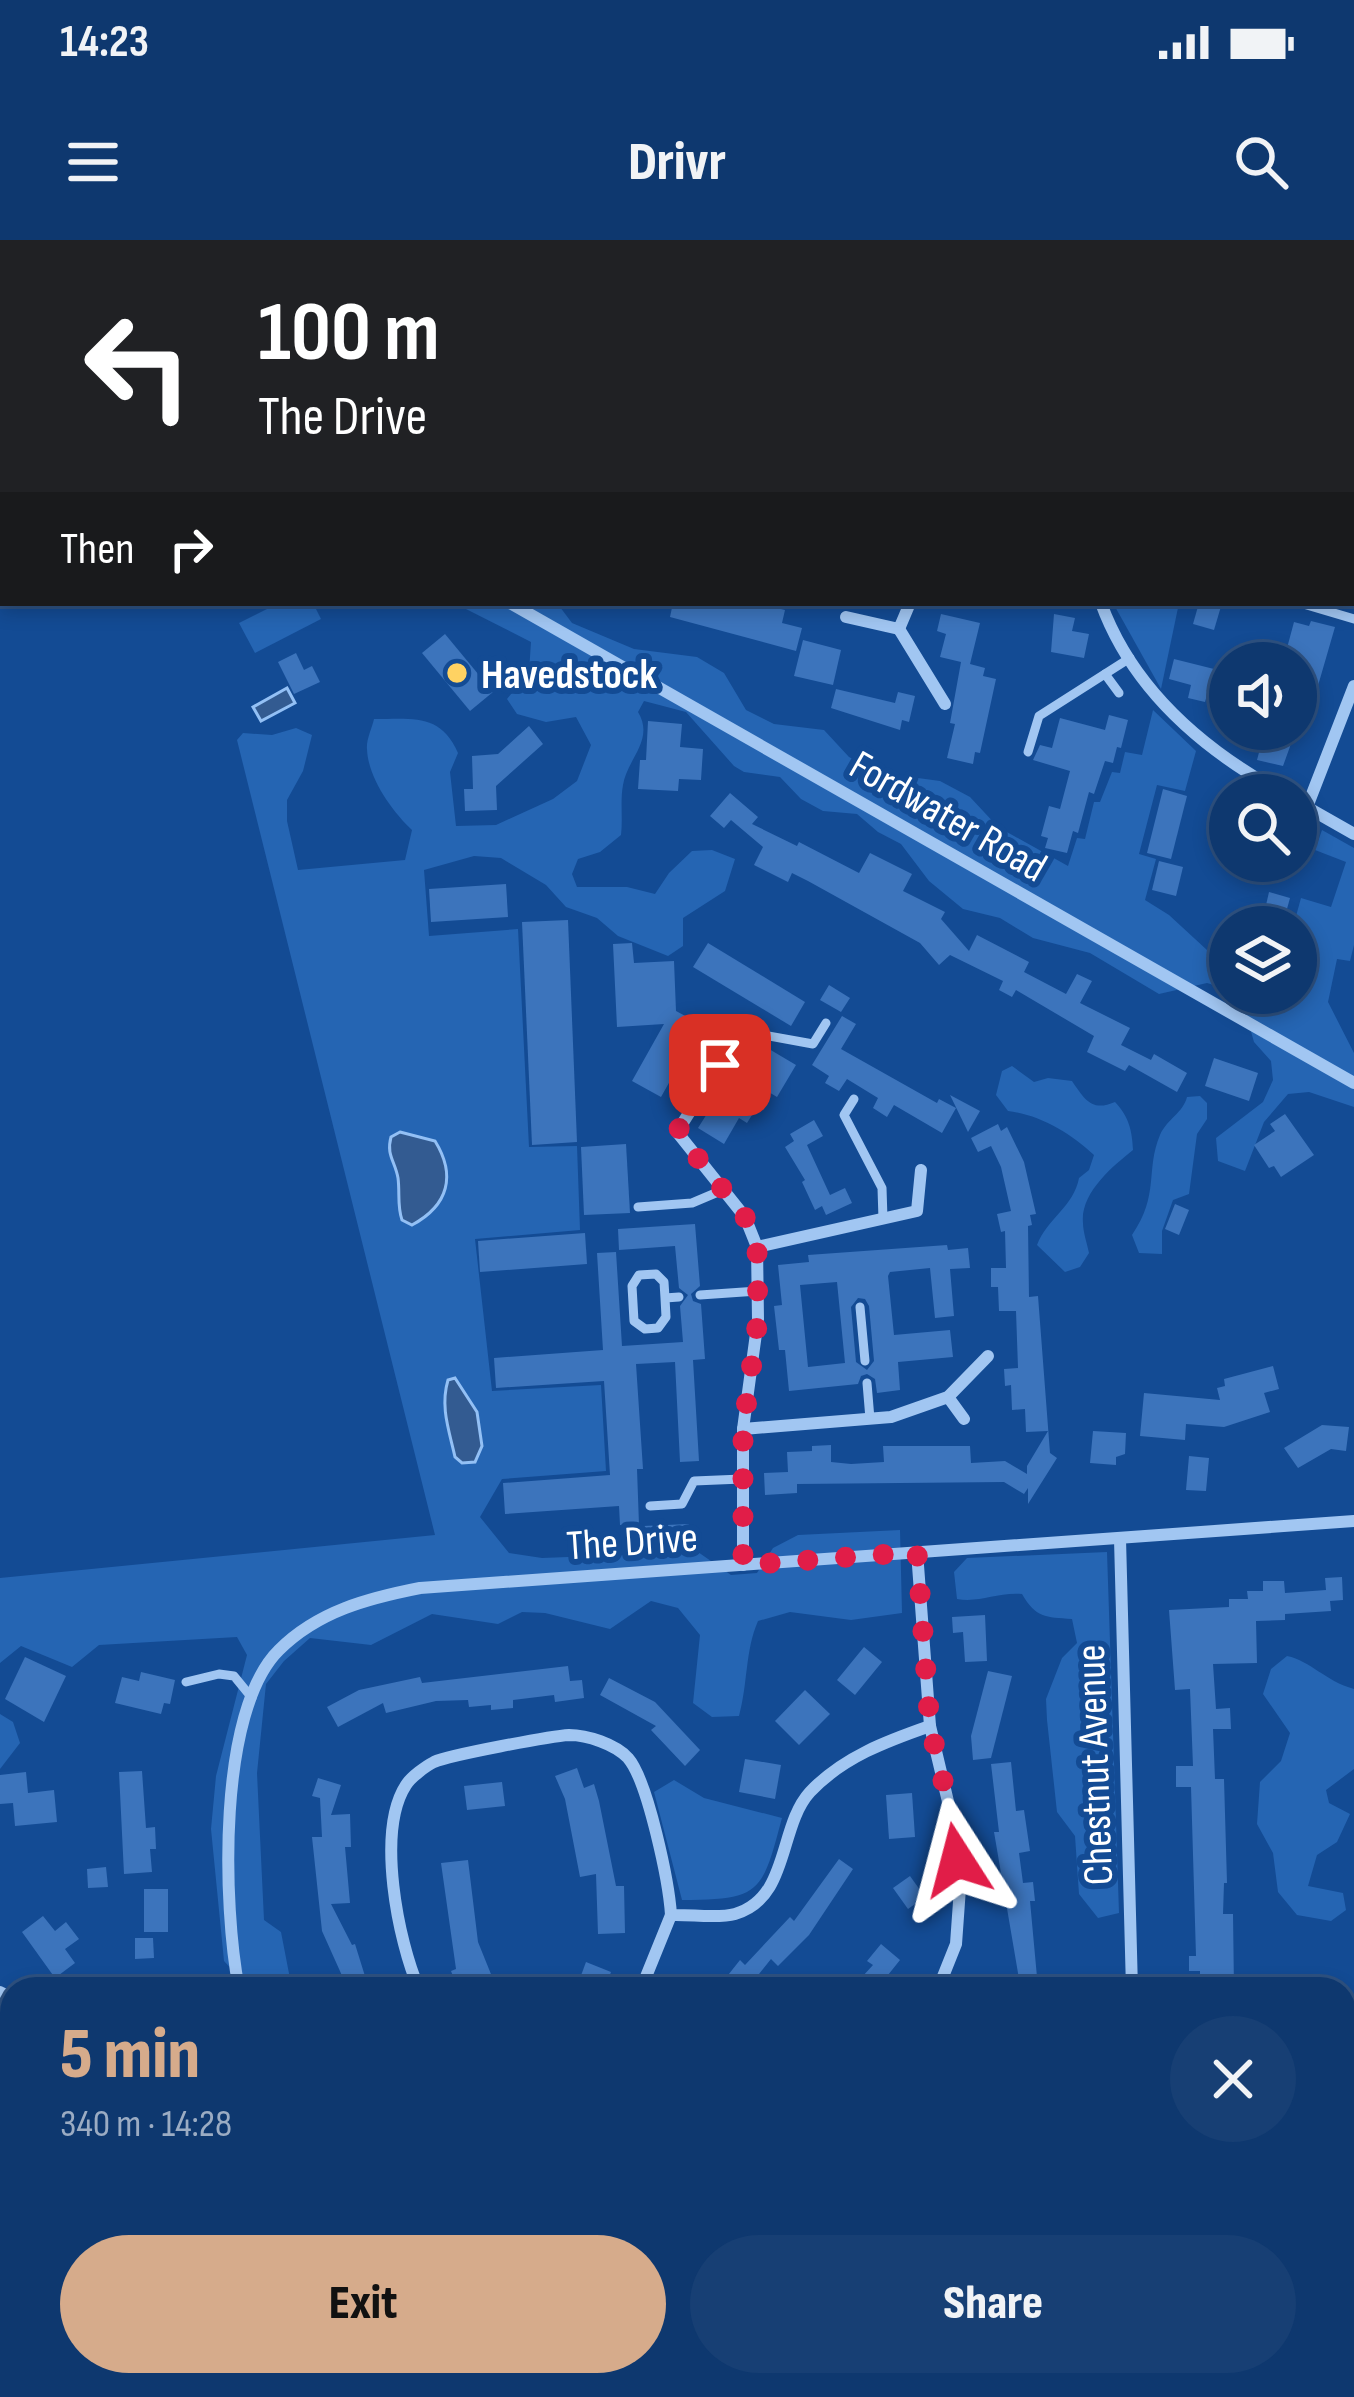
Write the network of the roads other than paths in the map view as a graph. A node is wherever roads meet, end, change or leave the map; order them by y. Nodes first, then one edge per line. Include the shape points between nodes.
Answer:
1 (516, 606) edge
2 (909, 606) edge
3 (1102, 606) edge
4 (1310, 606) edge
5 (846, 617) dead end
6 (1354, 619) edge
7 (898, 629) junction
8 (1130, 658) junction
9 (1106, 674) junction
10 (1354, 686) edge
11 (1119, 693) dead end
12 (945, 704) dead end
13 (1028, 752) dead end
14 (1246, 774) edge
15 (1315, 774) edge
16 (1317, 813) edge
17 (1354, 834) edge
18 (826, 1023) dead end
19 (741, 1031) joint
20 (1354, 1083) edge
21 (854, 1099) dead end
22 (921, 1170) dead end
23 (724, 1189) junction
24 (638, 1207) dead end
25 (883, 1219) junction
26 (757, 1247) junction
27 (758, 1291) junction
28 (700, 1295) dead end
29 (679, 1297) dead end
30 (665, 1298) junction
31 (860, 1306) dead end
32 (988, 1356) dead end
33 (865, 1361) dead end
34 (867, 1383) dead end
35 (948, 1397) junction
36 (870, 1419) junction
37 (964, 1419) dead end
38 (743, 1429) junction
39 (742, 1479) junction
40 (650, 1506) dead end
41 (1354, 1521) edge
42 (1120, 1539) junction
43 (917, 1552) junction
44 (743, 1565) junction
45 (186, 1682) dead end
46 (251, 1698) junction
47 (930, 1726) junction
48 (671, 1915) junction
49 (236, 1977) edge
50 (414, 1977) edge
51 (646, 1977) edge
52 (943, 1977) edge
53 (1132, 1977) edge

1 - 20 street, Fordwater Road
2 - 7 street
3 - 8 street
4 - 6 lane
5 - 7 street
7 - 12 street
8 - 9 lane
8 - 14 street via 1182,725
9 - 11 lane
9 - 13 lane via 1039,716
10 - 15 street
16 - 17 street
18 - 19 lane via 814,1044
19 - 23 street via 677,1132
21 - 25 lane via 844,1115 883,1188
22 - 25 street via 916,1210
23 - 24 lane via 692,1203
23 - 26 street
25 - 26 street
26 - 27 street
27 - 28 lane
27 - 38 street
29 - 30 lane
30 - 30 lane via 658,1328 634,1321 639,1274 656,1274
31 - 33 lane
32 - 35 street
34 - 36 lane
35 - 36 street
35 - 37 street
36 - 38 street
38 - 39 street
39 - 40 lane via 694,1481 682,1504
39 - 44 street
41 - 42 street, The Drive
42 - 43 street, The Drive
42 - 53 street, Chestnut Avenue
43 - 44 street, The Drive
43 - 47 street
44 - 46 street, The Drive via 420,1588 367,1599 279,1649
45 - 46 lane via 234,1676
46 - 49 street, The Drive via 228,1841
47 - 48 street via 868,1748 811,1792 795,1814 775,1880 758,1900 735,1914
47 - 52 street via 960,1888 956,1944
48 - 50 street via 628,1758 600,1741 569,1736 435,1762 408,1782 395,1811 397,1911
48 - 51 street

